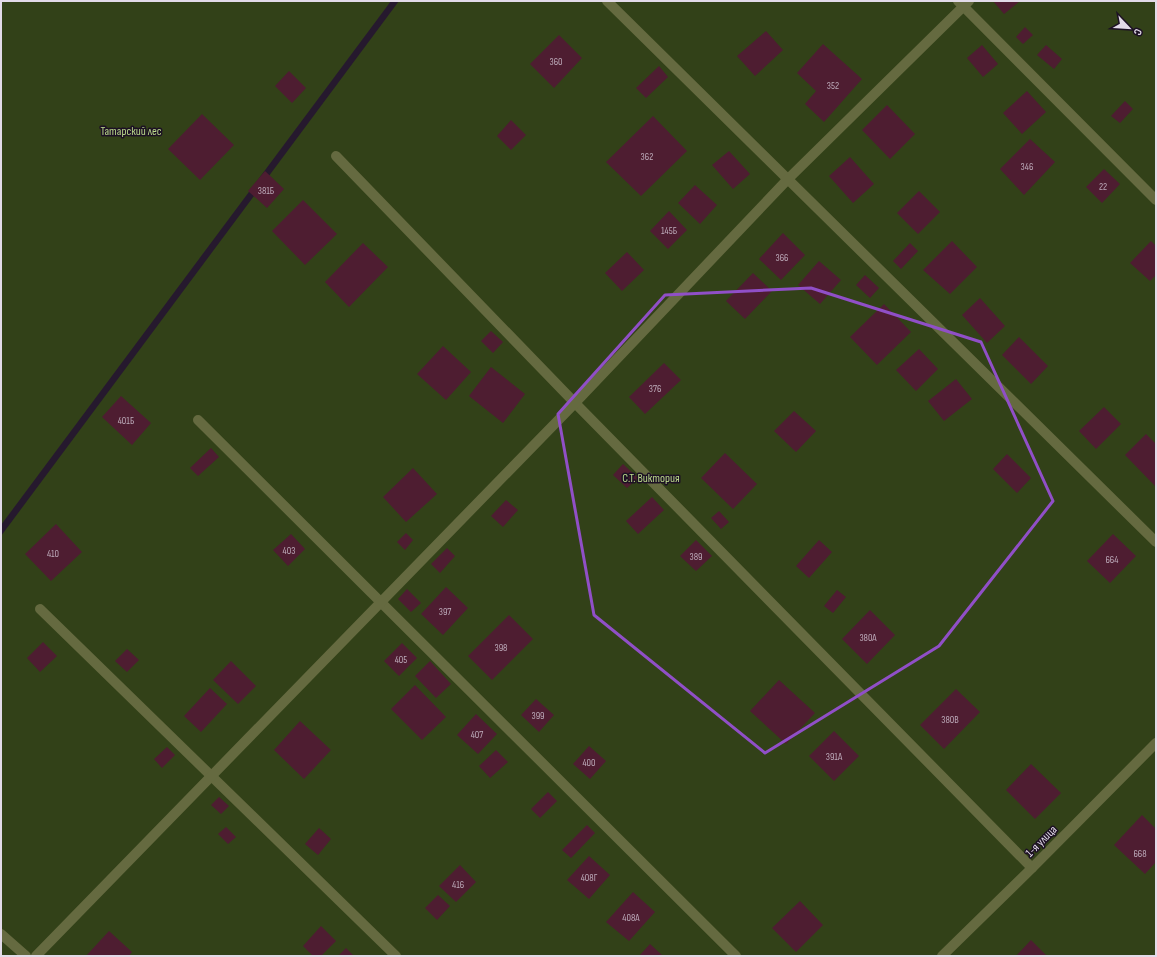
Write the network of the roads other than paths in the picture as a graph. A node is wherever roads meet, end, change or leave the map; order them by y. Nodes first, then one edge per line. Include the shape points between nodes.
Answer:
1 (607, 1) edge
2 (964, 3) edge
3 (336, 156) dead end
4 (788, 180) junction
5 (1156, 200) edge
6 (575, 403) junction
7 (198, 420) dead end
8 (1156, 542) edge
9 (380, 603) junction
10 (40, 609) dead end
11 (1156, 743) edge
12 (211, 776) junction
13 (1032, 868) junction
14 (1, 934) edge
15 (26, 956) edge
16 (36, 956) edge
17 (396, 956) edge
18 (736, 956) edge
19 (942, 956) edge

1 - 4 street
2 - 4 street
2 - 5 street
3 - 6 street
4 - 6 street
4 - 8 street
6 - 9 street
6 - 13 street
7 - 9 street
9 - 12 street
9 - 18 street
10 - 12 street
11 - 13 street, 1-я улица
12 - 16 street
12 - 17 street
13 - 19 street, 1-я улица
14 - 15 street

